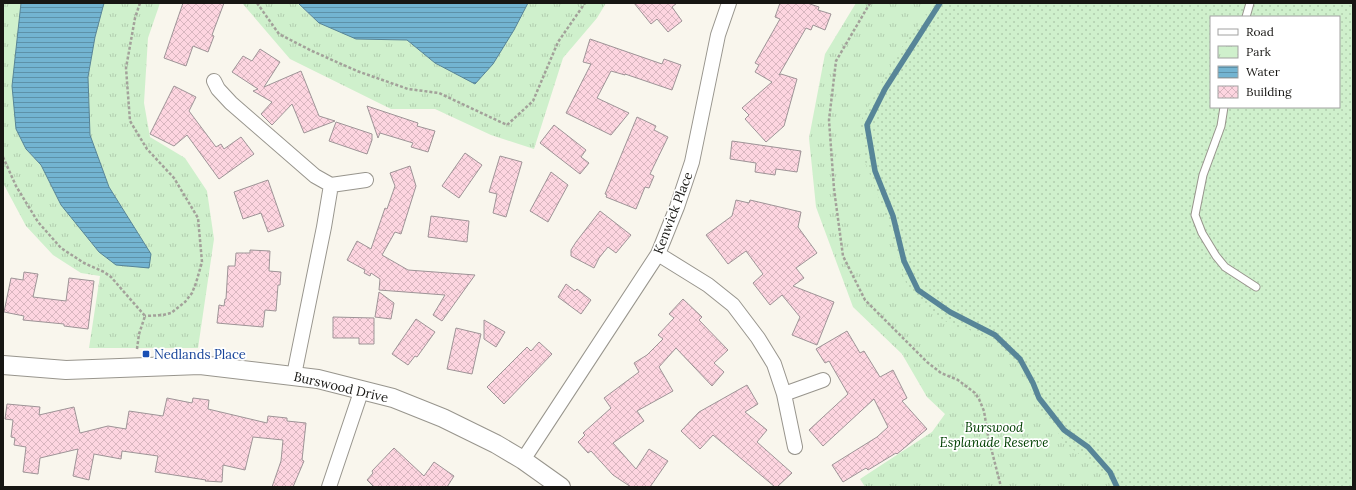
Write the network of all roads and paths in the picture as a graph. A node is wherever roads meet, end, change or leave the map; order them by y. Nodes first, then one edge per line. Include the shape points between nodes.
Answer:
1 (140, 3) edge
2 (257, 3) edge
3 (585, 3) edge
4 (729, 3) edge
5 (870, 3) edge
6 (1250, 3) edge
7 (1246, 16) edge
8 (214, 81) dead end
9 (1224, 108) edge
10 (3, 157) edge
11 (366, 180) dead end
12 (331, 185) junction
13 (658, 254) junction
14 (1256, 287) dead end
15 (145, 316) junction
16 (137, 349) dead end
17 (3, 365) edge
18 (294, 375) junction
19 (824, 380) dead end
20 (362, 389) junction
21 (784, 394) junction
22 (795, 447) dead end
23 (523, 460) junction
24 (329, 487) edge
25 (561, 487) edge
26 (1001, 487) edge

1 - 15 path via 126,68 130,120 147,149 174,178 198,218 202,262 192,293 185,302 171,313
2 - 3 path via 279,34 312,51 357,71 408,89 439,92 507,125 533,101 558,42
4 - 13 street, Kenwick Place via 718,35 692,162
5 - 26 path via 836,61 829,120 834,189 843,256 865,300 924,359 941,373 958,380 975,393 984,411
6 - 7 lane
8 - 12 street via 231,103 315,176
9 - 14 lane via 1221,126 1203,175 1195,215 1216,256 1226,267
10 - 15 path via 16,186 38,222 60,248 111,277
11 - 12 street
12 - 18 street
13 - 21 street via 708,285 733,305 774,364
13 - 23 street, Kenwick Place
15 - 16 path
17 - 18 street, Burswood Drive via 66,370 200,365
18 - 20 street, Burswood Drive
19 - 21 street
20 - 23 street, Burswood Drive via 443,418
20 - 24 street
21 - 22 street
23 - 25 street, Burswood Drive

